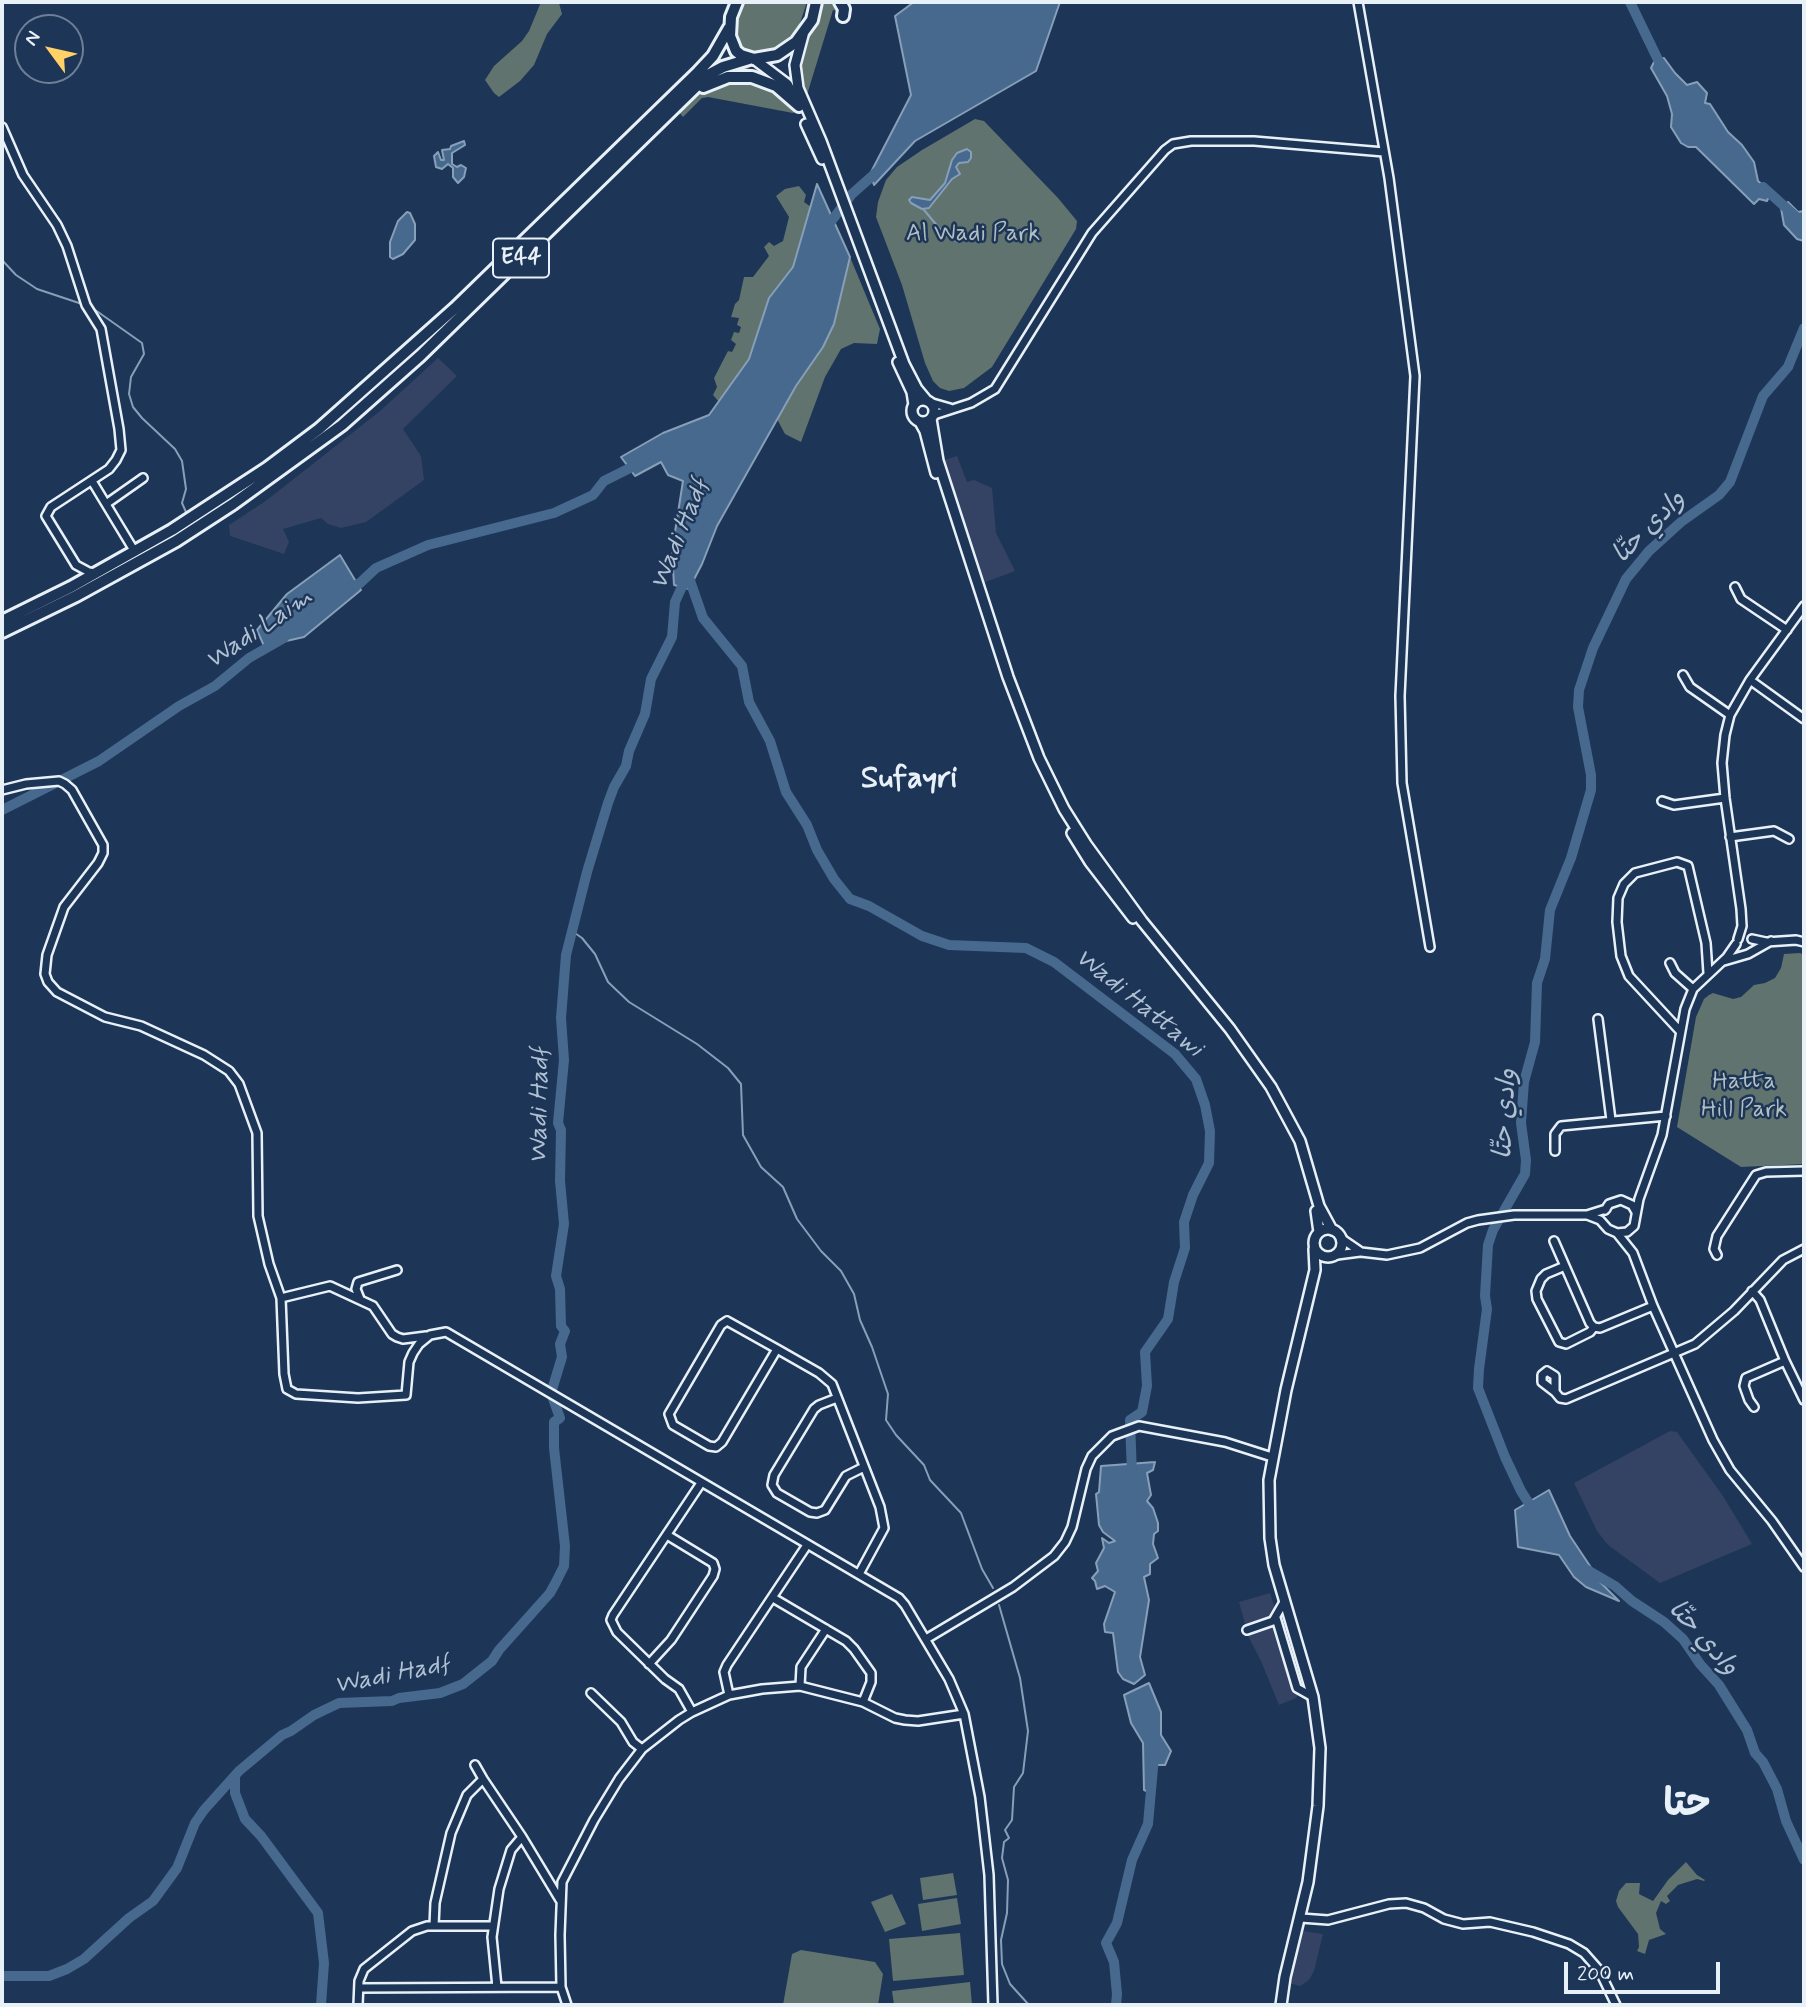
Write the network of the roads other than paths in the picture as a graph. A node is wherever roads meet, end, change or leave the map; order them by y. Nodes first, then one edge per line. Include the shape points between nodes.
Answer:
1 (737, 2) edge
2 (840, 2) edge
3 (1358, 2) edge
4 (818, 3) edge
5 (844, 16) dead end
6 (729, 28) junction
7 (804, 33) junction
8 (752, 59) junction
9 (686, 98) junction
10 (799, 106) junction
11 (2, 127) edge
12 (1384, 152) junction
13 (834, 183) junction
14 (844, 207) junction
15 (928, 401) junction
16 (914, 405) junction
17 (954, 408) junction
18 (932, 417) junction
19 (920, 422) junction
20 (267, 468) junction
21 (143, 478) dead end
22 (92, 481) junction
23 (245, 495) junction
24 (106, 504) junction
25 (135, 552) junction
26 (76, 565) junction
27 (97, 573) junction
28 (71, 587) junction
29 (1735, 587) dead end
30 (1804, 606) edge
31 (2, 621) edge
32 (1787, 630) junction
33 (2, 632) edge
34 (1683, 676) dead end
35 (1750, 680) junction
36 (1730, 715) junction
37 (1804, 719) edge
38 (2, 790) edge
39 (1725, 798) junction
40 (1662, 801) dead end
41 (1730, 837) junction
42 (1788, 839) dead end
43 (1742, 926) junction
44 (1751, 938) junction
45 (1737, 941) junction
46 (1771, 941) junction
47 (1804, 942) edge
48 (1430, 947) dead end
49 (1753, 950) junction
50 (1745, 955) junction
51 (1722, 962) junction
52 (1670, 963) dead end
53 (1708, 973) junction
54 (1693, 989) junction
55 (1598, 1019) dead end
56 (1680, 1031) junction
57 (1667, 1115) junction
58 (1611, 1120) junction
59 (1555, 1151) dead end
60 (1804, 1171) edge
61 (1642, 1187) junction
62 (1621, 1200) junction
63 (1606, 1209) junction
64 (1636, 1213) junction
65 (1587, 1215) junction
66 (1605, 1225) junction
67 (1634, 1226) junction
68 (1332, 1230) junction
69 (1318, 1232) junction
70 (1617, 1233) junction
71 (1342, 1240) junction
72 (1555, 1241) dead end
73 (1314, 1249) junction
74 (1804, 1249) edge
75 (1361, 1252) junction
76 (1633, 1253) junction
77 (1717, 1255) dead end
78 (1334, 1256) junction
79 (1565, 1266) junction
80 (397, 1270) dead end
81 (1312, 1282) junction
82 (1752, 1291) junction
83 (281, 1298) junction
84 (360, 1300) junction
85 (1653, 1306) junction
86 (1594, 1327) junction
87 (430, 1335) junction
88 (777, 1349) junction
89 (1675, 1354) junction
90 (1785, 1361) junction
91 (1555, 1392) dead end
92 (1803, 1395) edge
93 (837, 1398) junction
94 (1754, 1407) dead end
95 (1273, 1454) junction
96 (864, 1467) junction
97 (701, 1483) junction
98 (667, 1535) junction
99 (807, 1545) junction
100 (1804, 1567) edge
101 (859, 1574) junction
102 (773, 1598) junction
103 (1284, 1602) junction
104 (1276, 1618) junction
105 (826, 1629) junction
106 (1247, 1630) dead end
107 (926, 1639) junction
108 (649, 1664) junction
109 (800, 1686) junction
110 (591, 1693) dead end
111 (729, 1695) junction
112 (1313, 1697) junction
113 (863, 1702) junction
114 (692, 1712) junction
115 (964, 1714) junction
116 (642, 1749) junction
117 (475, 1765) dead end
118 (483, 1779) junction
119 (523, 1838) junction
120 (566, 1875) junction
121 (548, 1878) junction
122 (561, 1903) junction
123 (1301, 1918) junction
124 (434, 1926) junction
125 (493, 1926) junction
126 (497, 1987) junction
127 (561, 1987) junction
128 (359, 1988) junction
129 (358, 2005) edge
130 (567, 2005) edge
131 (993, 2005) edge
132 (1281, 2005) edge
133 (1616, 2005) edge

1 - 6 highway
2 - 5 highway
3 - 12 street
4 - 7 highway
6 - 8 highway via 736,51
6 - 20 highway, E44 via 698,72 455,308 328,421
7 - 8 highway via 777,55
7 - 13 main road via 797,52 796,82
8 - 9 highway, E44 via 715,71
8 - 10 main road via 787,84
9 - 10 highway via 716,79 746,76 776,86
9 - 23 highway, E44 via 413,363 342,425
10 - 13 main road
11 - 22 street via 18,166 57,225 86,305 101,329 121,450 109,469
12 - 17 street via 1254,141 1173,144 1092,233 995,388
12 - 48 street via 1415,376 1400,696 1402,783
13 - 14 main road
14 - 15 main road via 905,364
14 - 16 main road
15 - 16 main road
15 - 17 street
15 - 18 main road via 934,409
16 - 19 main road via 912,414
17 - 18 street
18 - 19 main road
18 - 68 main road via 938,461 1008,677 1064,809 1142,921 1271,1087 1294,1128 1319,1206
19 - 69 main road via 1003,679 1037,764 1095,869 1224,1030 1271,1097 1300,1154
20 - 23 highway via 243,489
20 - 25 highway, E44
21 - 24 street
22 - 24 street
22 - 26 street via 47,513
23 - 33 highway, E44 via 128,569
24 - 25 street
25 - 27 highway, E44
26 - 27 street
26 - 28 street
27 - 28 highway, E44
28 - 31 highway, E44
29 - 32 street via 1741,599
30 - 32 street
32 - 35 street
34 - 36 street via 1690,687
35 - 36 street
35 - 37 street
36 - 39 street via 1721,763
38 - 83 street via 26,784 65,784 103,845 98,863 64,907 47,955 48,982 57,992 105,1017 141,1026 204,1055 229,1071 239,1084 257,1133 258,1216
39 - 40 street via 1674,805
39 - 41 street
41 - 42 street via 1774,831
41 - 43 street
43 - 44 street
43 - 45 street
44 - 45 street via 1743,936
44 - 46 street
44 - 49 street
45 - 50 street via 1737,950
45 - 51 street
46 - 47 street
46 - 49 street
49 - 50 street
50 - 51 street
51 - 53 street
52 - 54 street
53 - 54 street
53 - 56 street via 1706,943 1688,866 1677,862 1635,873 1618,898 1621,956 1629,976
54 - 56 street
55 - 58 street
56 - 57 street
57 - 58 street
57 - 61 street
58 - 59 street via 1561,1126 1555,1135
60 - 77 street via 1756,1175 1717,1236
61 - 62 street
61 - 64 street
62 - 63 street
62 - 64 street
63 - 65 street
63 - 66 street
64 - 67 street
65 - 66 street
65 - 75 street via 1486,1219 1467,1223 1407,1252
66 - 70 street
67 - 70 street
67 - 76 street
68 - 69 main road
68 - 71 main road
69 - 73 main road
70 - 76 street
71 - 75 street
71 - 78 main road
72 - 79 street
73 - 78 main road via 1321,1256
73 - 81 main road
74 - 82 street via 1783,1260
75 - 78 street
76 - 85 street
78 - 81 main road
79 - 86 street
79 - 86 street via 1550,1272 1537,1287 1537,1299 1556,1339 1566,1344
80 - 84 street via 358,1282
81 - 95 main road
82 - 89 street via 1706,1336
82 - 90 street
83 - 84 street via 326,1286
83 - 87 street via 285,1387 296,1394 406,1395 413,1353
84 - 87 street via 375,1308 397,1337
85 - 86 street
85 - 89 street
87 - 97 street via 446,1332
88 - 88 street via 729,1321 722,1323 670,1408 671,1422 709,1446 720,1445
88 - 93 street via 829,1379
89 - 91 street via 1566,1399
89 - 100 street via 1730,1470
90 - 92 street
90 - 94 street via 1744,1380
93 - 96 street
93 - 96 street via 814,1409 772,1485 777,1493 817,1513 825,1510 846,1476
95 - 103 main road via 1270,1538
95 - 107 street via 1139,1426 1112,1436 1092,1456 1072,1527 1054,1556 1013,1587
96 - 101 street via 884,1528
97 - 98 street
97 - 99 street
98 - 108 street via 611,1620
98 - 108 street via 713,1563 715,1569 671,1640
99 - 101 street
99 - 102 street
101 - 107 street via 899,1598
102 - 105 street
102 - 111 street via 724,1672
103 - 104 street
103 - 112 main road
104 - 106 street
104 - 112 street via 1297,1688
105 - 109 street via 801,1667
105 - 113 street via 846,1641 868,1666 871,1682
107 - 115 street
108 - 114 street via 679,1689
109 - 111 street
109 - 113 street
110 - 116 street
111 - 114 street
112 - 123 main road via 1320,1748 1319,1794
113 - 115 street via 905,1720
114 - 116 street
115 - 131 street via 981,1797 989,1875
116 - 120 street via 594,1820
117 - 118 street
118 - 119 street
118 - 124 street via 467,1795 452,1833
119 - 121 street
119 - 125 street via 507,1861
120 - 121 street via 560,1880
120 - 122 street
121 - 122 street
122 - 127 street
123 - 132 main road
123 - 133 street via 1328,1920 1406,1903 1463,1924 1490,1922 1532,1933 1584,1953 1599,1970
124 - 125 street
124 - 128 street via 412,1931 368,1965
125 - 126 street
126 - 127 street
126 - 128 street
127 - 130 street
128 - 129 street

